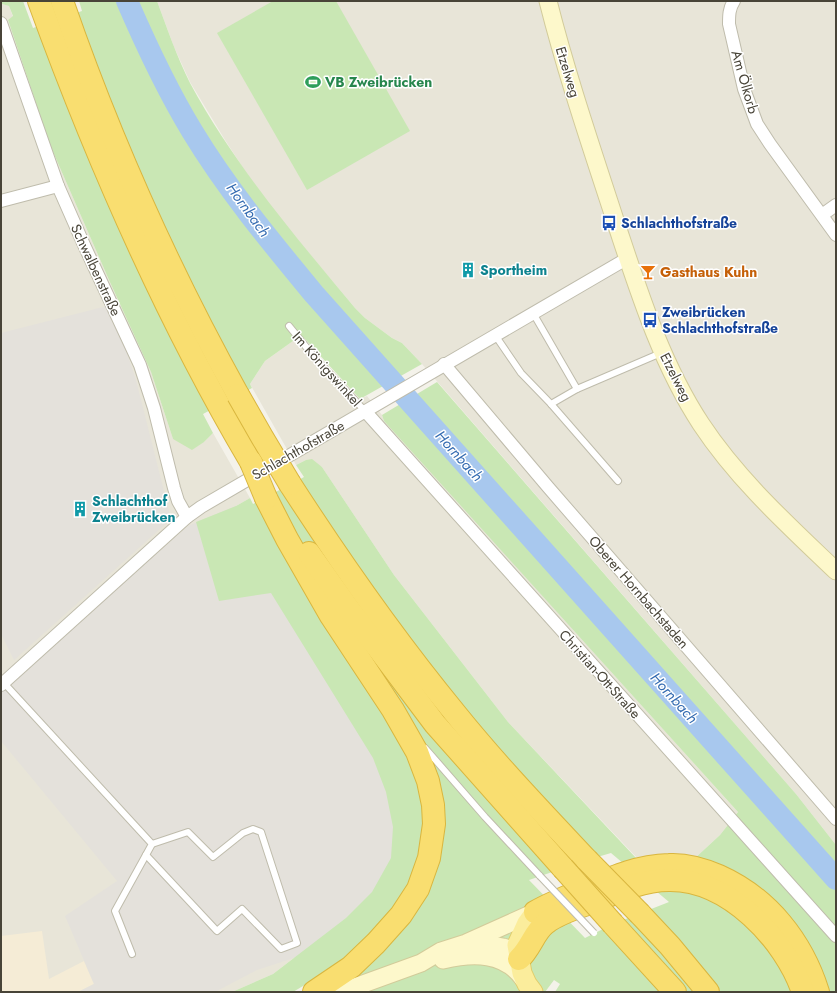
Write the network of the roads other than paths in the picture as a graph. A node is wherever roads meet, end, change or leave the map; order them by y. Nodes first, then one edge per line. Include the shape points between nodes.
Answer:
1 (39, 1) edge
2 (548, 1) edge
3 (734, 1) edge
4 (65, 8) edge
5 (1, 23) edge
6 (58, 186) junction
7 (1, 201) edge
8 (836, 206) edge
9 (822, 215) junction
10 (836, 235) edge
11 (628, 258) junction
12 (533, 313) junction
13 (289, 326) dead end
14 (494, 335) junction
15 (663, 352) junction
16 (444, 364) junction
17 (577, 389) junction
18 (551, 404) junction
19 (369, 408) junction
20 (618, 481) dead end
21 (269, 496) junction
22 (187, 517) junction
23 (836, 571) edge
24 (3, 684) edge
25 (393, 710) junction
26 (417, 739) dead end
27 (422, 745) dead end
28 (836, 819) edge
29 (152, 844) junction
30 (146, 855) junction
31 (535, 912) junction
32 (594, 934) dead end
33 (836, 936) edge
34 (466, 943) junction
35 (132, 954) dead end
36 (514, 961) junction
37 (421, 963) junction
38 (356, 975) junction
39 (528, 986) edge
40 (706, 989) edge
41 (314, 992) edge
42 (341, 992) edge
43 (674, 992) edge
44 (803, 992) edge
45 (818, 992) edge

1 - 21 highway, bridge via 123,214 197,366
2 - 11 street, Etzelweg via 583,121
3 - 9 street, Am Ölkorb via 729,14 729,24 752,113 770,144
4 - 40 highway, bridge via 119,150 176,277 262,437 329,544 363,594 455,713 513,781 670,946
5 - 6 street, Schwalbenstraße
6 - 7 street
6 - 22 street, Schwalbenstraße via 140,365 154,408 174,488
8 - 9 street
9 - 10 street, Am Ölkorb
11 - 12 street, Schlachthofstraße
11 - 15 street, Etzelweg
12 - 14 street, Schlachthofstraße
12 - 17 lane
13 - 19 lane, Im Königswinkel via 316,359
14 - 16 street, Schlachthofstraße
14 - 18 lane via 521,373
15 - 17 lane
15 - 23 street, Etzelweg via 684,396 731,464 750,487
16 - 19 street, Schlachthofstraße
16 - 28 street, Oberer Hornbachstaden
17 - 18 lane
18 - 20 lane
19 - 22 street, Schlachthofstraße
19 - 33 street, Christian-Ott-Straße
21 - 25 highway via 287,539 331,616
21 - 43 highway, bridge via 348,608 435,724
22 - 24 street, Schlachthofstraße
24 - 29 lane
25 - 26 lane
25 - 38 highway via 416,752 428,781 434,824 429,858 418,889 401,915 376,943
27 - 32 lane, bridge
29 - 30 lane
29 - 30 lane via 188,832 213,857 243,833 253,829 261,832 297,943 281,949 242,909 217,931
30 - 35 lane via 115,911
31 - 34 street
31 - 36 main road via 518,939
31 - 45 highway via 618,875 640,868 670,864 696,868 740,887 782,923 807,963
34 - 36 street via 487,944 513,950
34 - 37 street
36 - 37 street via 471,955
36 - 39 main road via 519,964
36 - 44 highway via 528,950 541,928 553,918 630,887 656,881 678,880 717,892 748,912 782,951 794,970
37 - 38 street
38 - 41 highway
38 - 42 street

